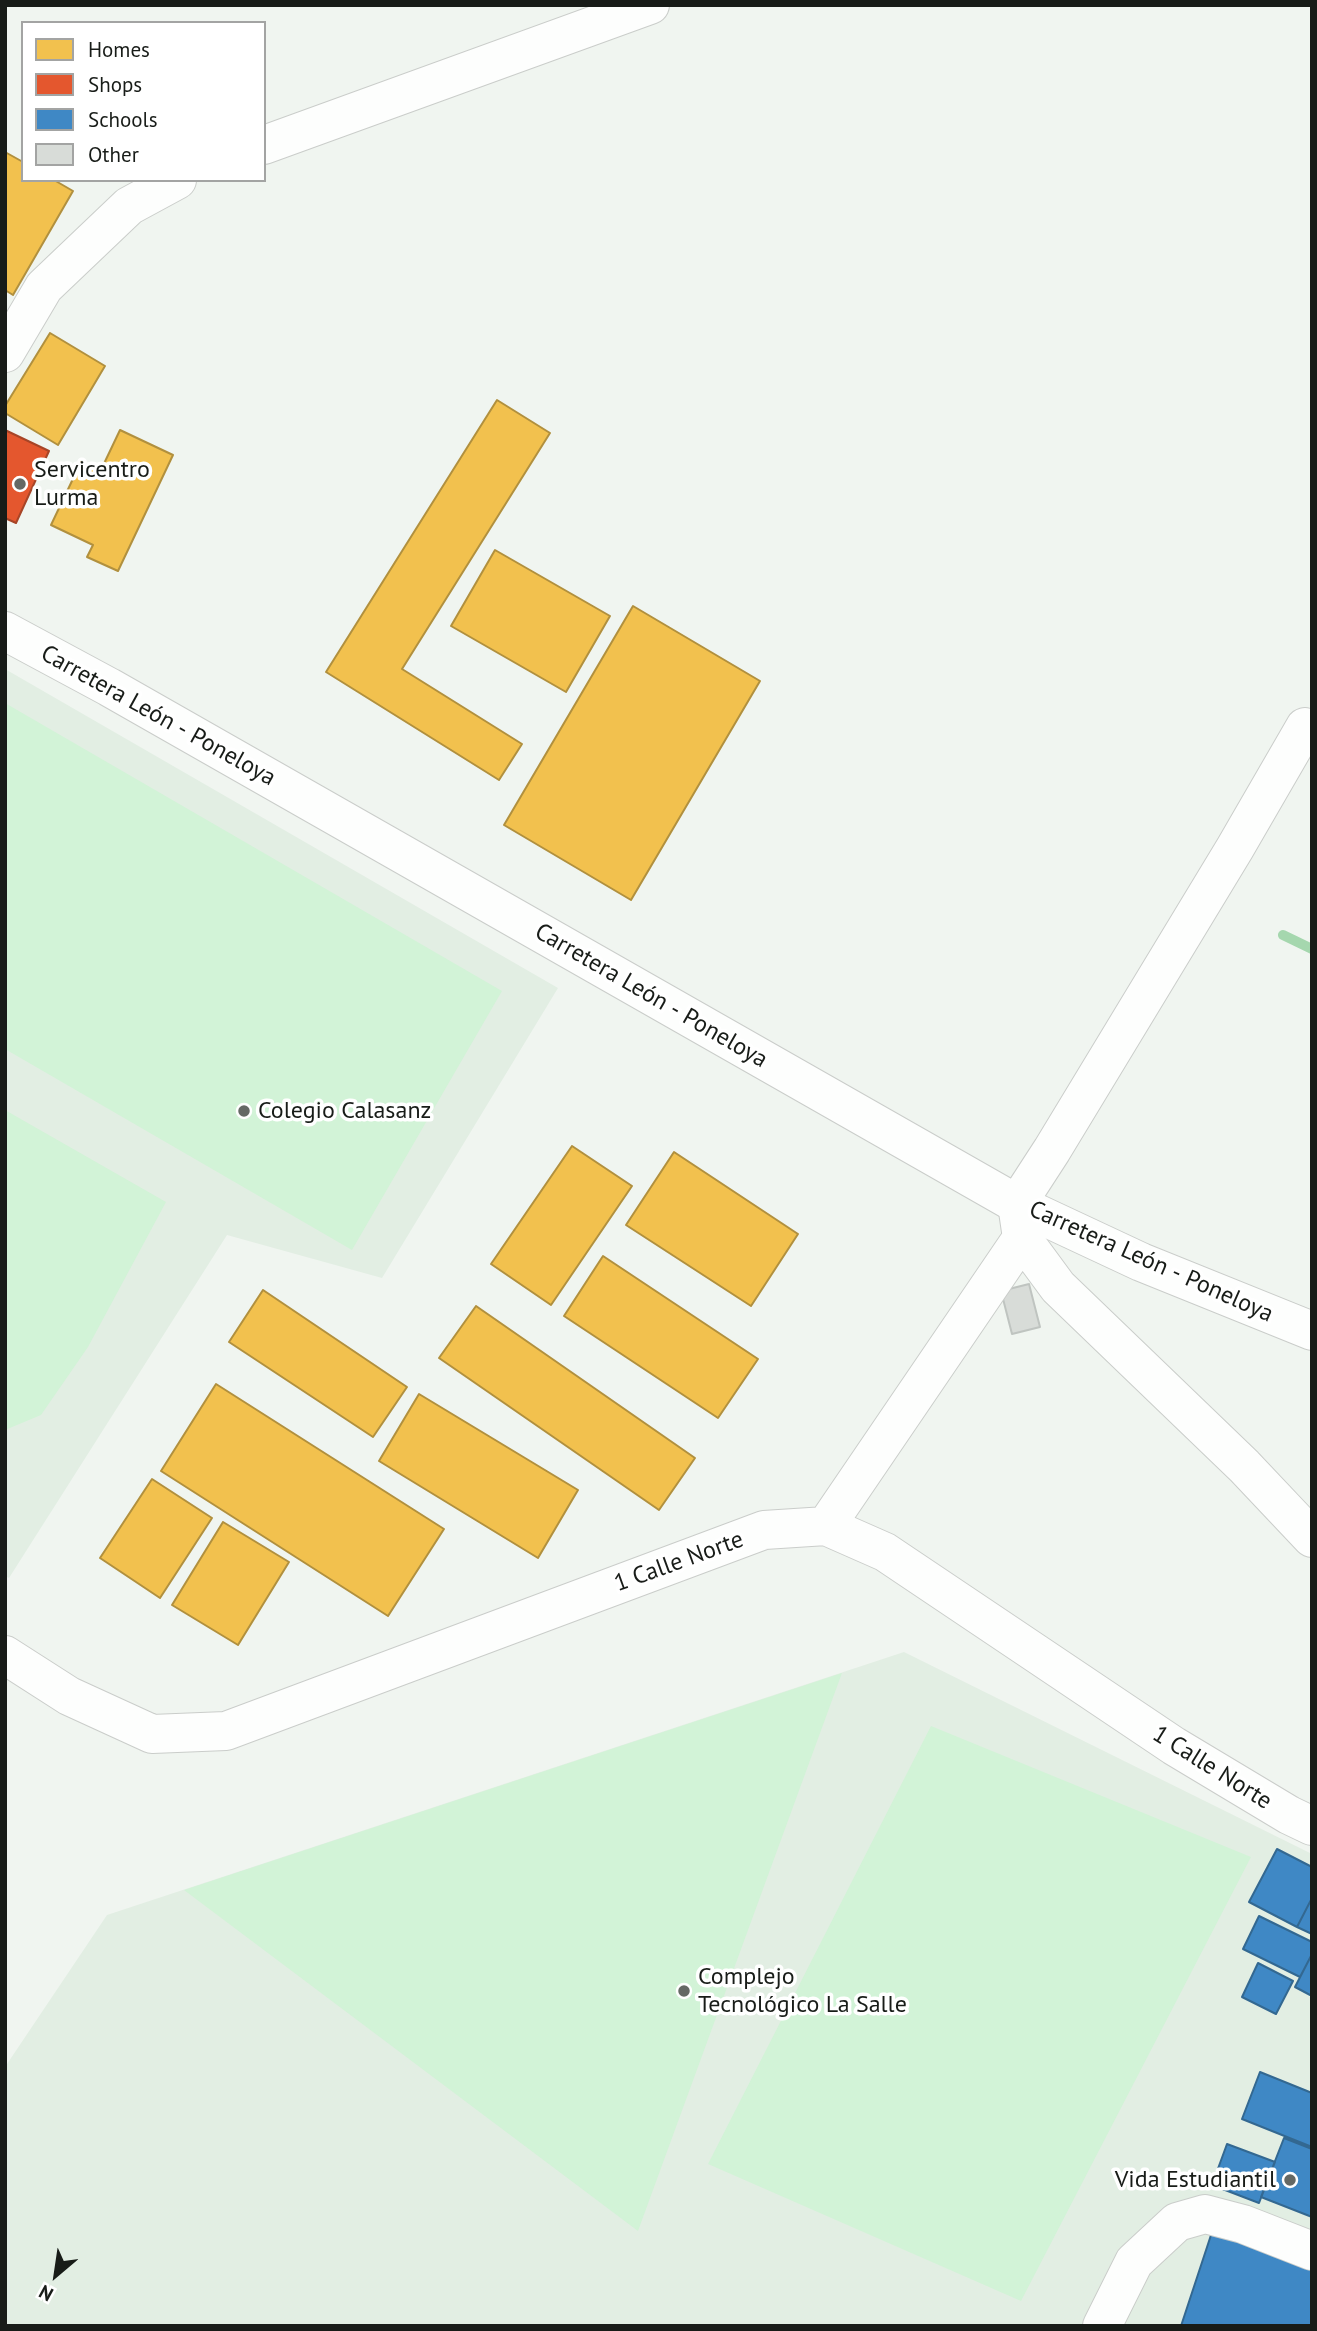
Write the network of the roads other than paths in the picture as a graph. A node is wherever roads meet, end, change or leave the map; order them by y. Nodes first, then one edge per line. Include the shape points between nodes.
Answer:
1 (650, 5) edge
2 (266, 144) edge
3 (173, 182) edge
4 (5, 353) edge
5 (5, 631) edge
6 (1305, 727) dead end
7 (1019, 1221) junction
8 (1312, 1331) edge
9 (826, 1526) junction
10 (1312, 1538) edge
11 (5, 1655) edge
12 (1312, 1826) edge
13 (1312, 2251) edge
14 (1102, 2326) edge

1 - 2 street
3 - 4 street via 129,206 44,287
5 - 7 street, Carretera León - Poneloya via 121,694
6 - 7 street via 1052,1150
7 - 8 street, Carretera León - Poneloya via 1141,1262
7 - 9 street
7 - 10 street via 1058,1287
9 - 11 street, 1 Calle Norte via 764,1530 226,1731 152,1734 69,1696
9 - 12 street, 1 Calle Norte via 885,1552 1174,1746
13 - 14 street via 1205,2214 1177,2222 1133,2262

